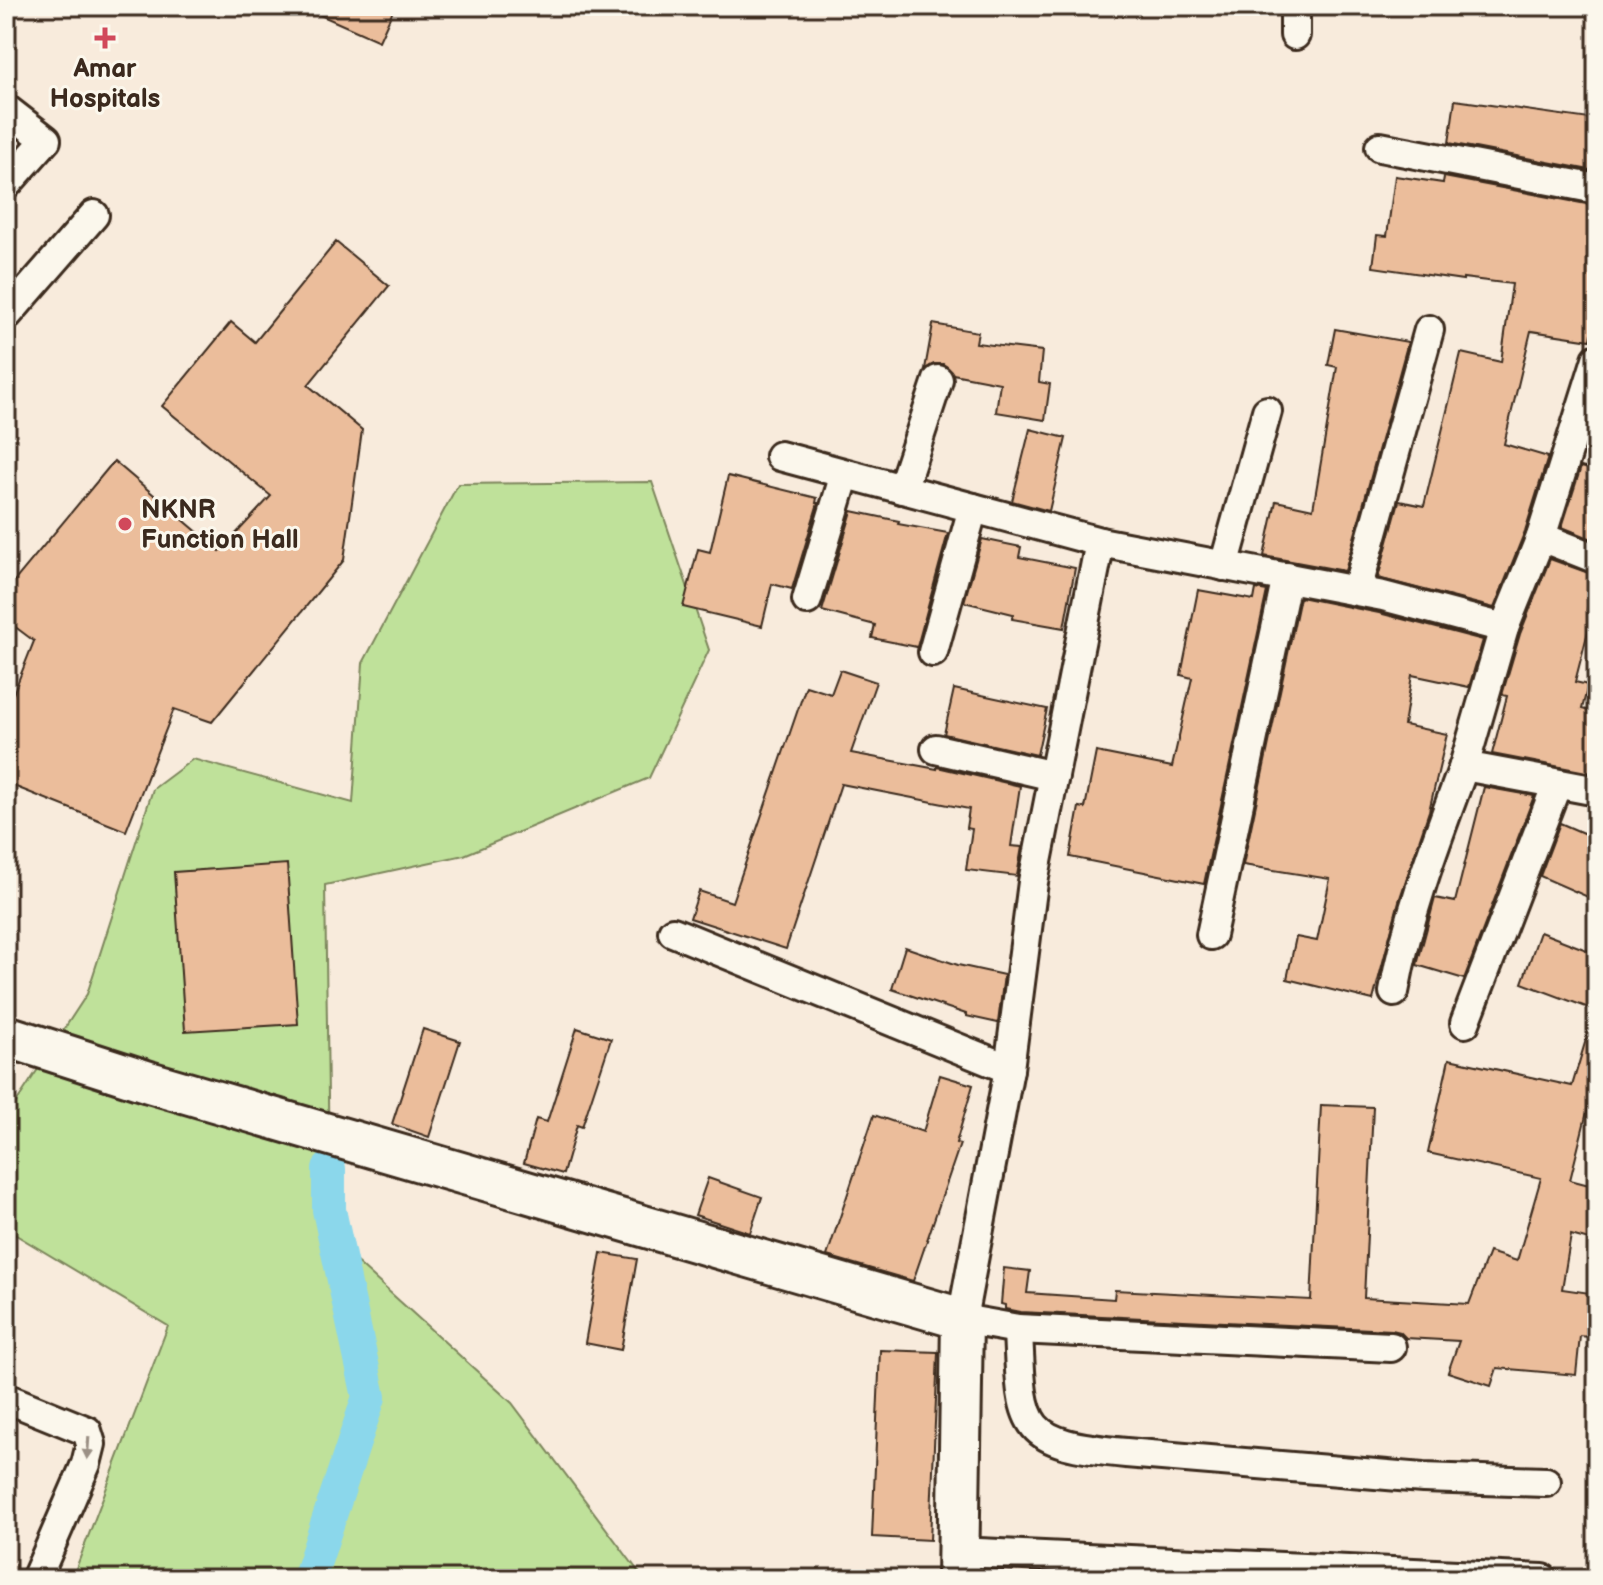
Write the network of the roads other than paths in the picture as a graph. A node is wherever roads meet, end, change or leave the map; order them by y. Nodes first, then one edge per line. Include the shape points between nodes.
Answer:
1 (1295, 6) edge
2 (1295, 35) dead end
3 (6, 109) edge
4 (1380, 147) dead end
5 (6, 185) edge
6 (1597, 189) edge
7 (94, 215) dead end
8 (6, 316) edge
9 (1429, 330) dead end
10 (1597, 359) edge
11 (938, 380) dead end
12 (1592, 390) edge
13 (1267, 411) dead end
14 (780, 456) dead end
15 (845, 474) junction
16 (902, 489) junction
17 (973, 508) junction
18 (1541, 537) junction
19 (1100, 542) junction
20 (1597, 559) edge
21 (1224, 566) junction
22 (1287, 577) junction
23 (1357, 590) junction
24 (807, 600) dead end
25 (1504, 628) junction
26 (933, 652) dead end
27 (936, 749) dead end
28 (1464, 766) junction
29 (1054, 776) junction
30 (1557, 784) junction
31 (1597, 791) edge
32 (673, 932) dead end
33 (1211, 935) dead end
34 (1394, 992) dead end
35 (1465, 1023) dead end
36 (6, 1036) edge
37 (1009, 1069) junction
38 (962, 1319) junction
39 (1018, 1329) junction
40 (1391, 1347) dead end
41 (6, 1398) edge
42 (1546, 1482) dead end
43 (958, 1566) edge
44 (1418, 1576) edge
45 (36, 1579) edge
46 (1543, 1579) edge

1 - 2 street
3 - 5 street via 46,140
4 - 6 street
7 - 8 street
9 - 23 street
10 - 12 street
11 - 16 street
12 - 18 street
13 - 21 street
14 - 15 street
15 - 16 street
15 - 24 street
16 - 17 street
17 - 19 street
17 - 26 street
18 - 20 street
18 - 25 street
19 - 21 street
19 - 29 street
21 - 22 street
22 - 23 street
22 - 33 street
23 - 25 street
25 - 28 street
27 - 29 street
28 - 30 street
28 - 34 street via 1412,913
29 - 37 street via 1033,882
30 - 31 street
30 - 35 street
32 - 37 street
36 - 38 street
37 - 38 street
38 - 39 street
38 - 43 street
39 - 40 street
39 - 42 street via 1020,1393 1036,1430 1050,1439 1085,1449 1142,1454 1423,1478
41 -> 45 street via 87,1431 91,1444
43 - 44 street
44 - 46 street

